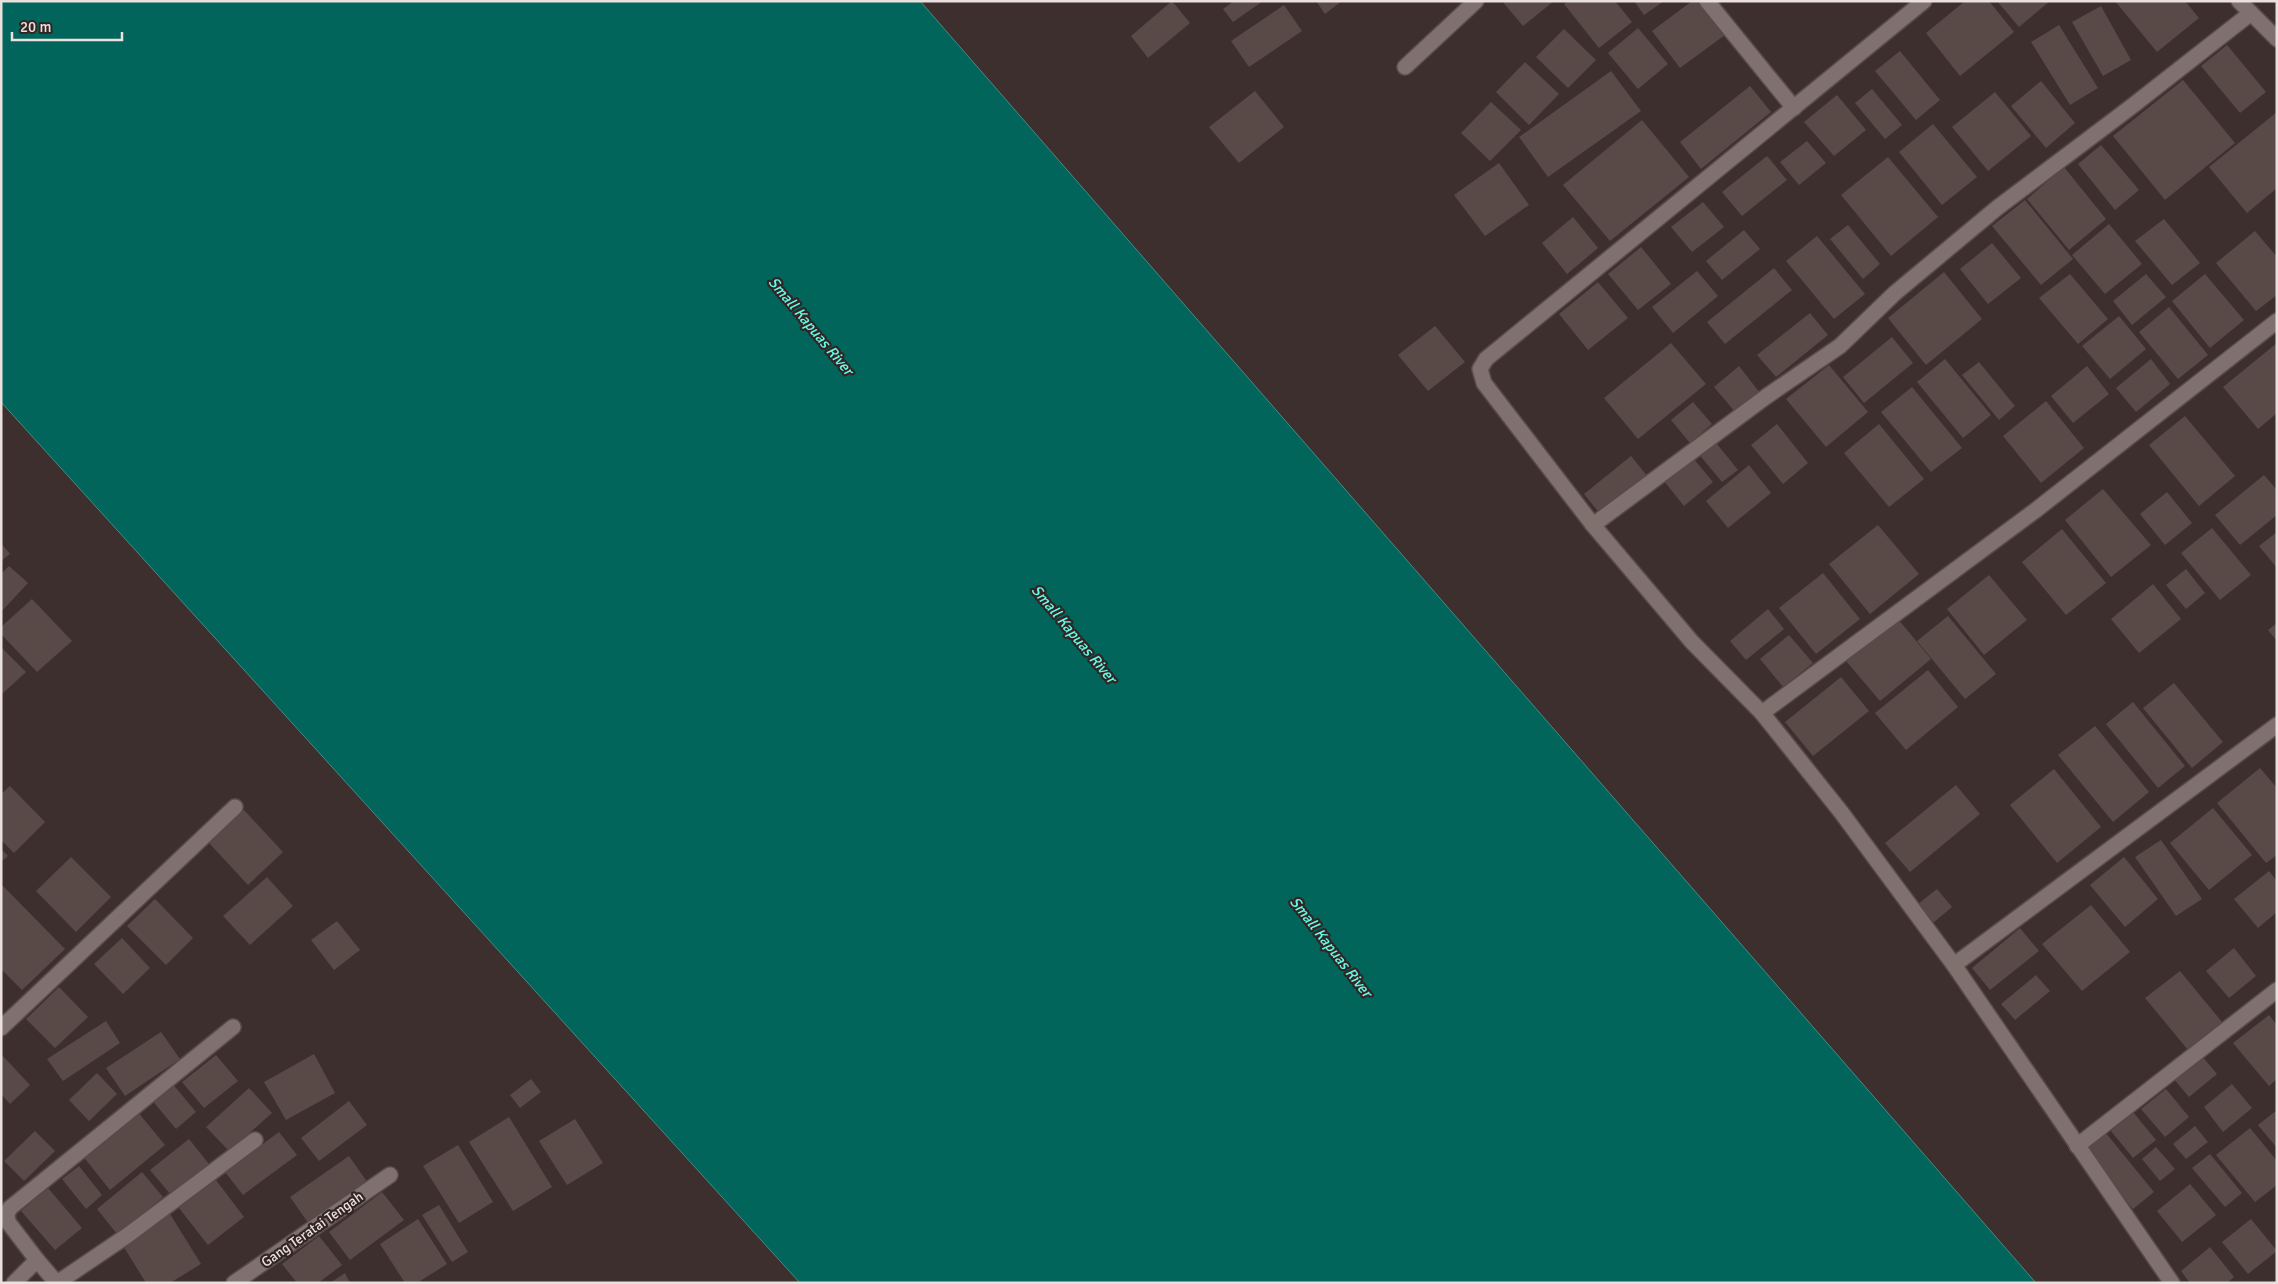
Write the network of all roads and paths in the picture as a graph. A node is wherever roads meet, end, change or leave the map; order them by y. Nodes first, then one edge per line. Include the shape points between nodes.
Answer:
1 (1476, 1) edge
2 (1707, 1) edge
3 (1924, 1) edge
4 (2239, 1) edge
5 (2251, 13) junction
6 (2277, 39) edge
7 (1405, 67) dead end
8 (1794, 108) junction
9 (2277, 321) edge
10 (1593, 524) junction
11 (1762, 713) junction
12 (2277, 725) edge
13 (235, 806) dead end
14 (1954, 965) junction
15 (2277, 990) edge
16 (1, 1028) edge
17 (233, 1028) dead end
18 (256, 1140) dead end
19 (2077, 1146) junction
20 (390, 1175) dead end
21 (37, 1260) junction
22 (14, 1283) edge
23 (234, 1283) edge
24 (2172, 1283) edge

1 - 7 street
2 - 8 street
3 - 8 street
4 - 5 street
5 - 6 street
5 - 10 street via 1997,208 1895,293 1840,346
8 - 10 street via 1486,359 1480,369 1484,383
9 - 11 street via 2036,510
10 - 11 street via 1692,642
11 - 14 street via 1841,812
12 - 14 street
13 - 16 street
14 - 19 street
15 - 19 street
17 - 21 street via 10,1208 8,1222
18 - 21 street via 60,1281 54,1281
19 - 24 street
20 - 23 street, Gang Teratai Tengah
21 - 22 street

